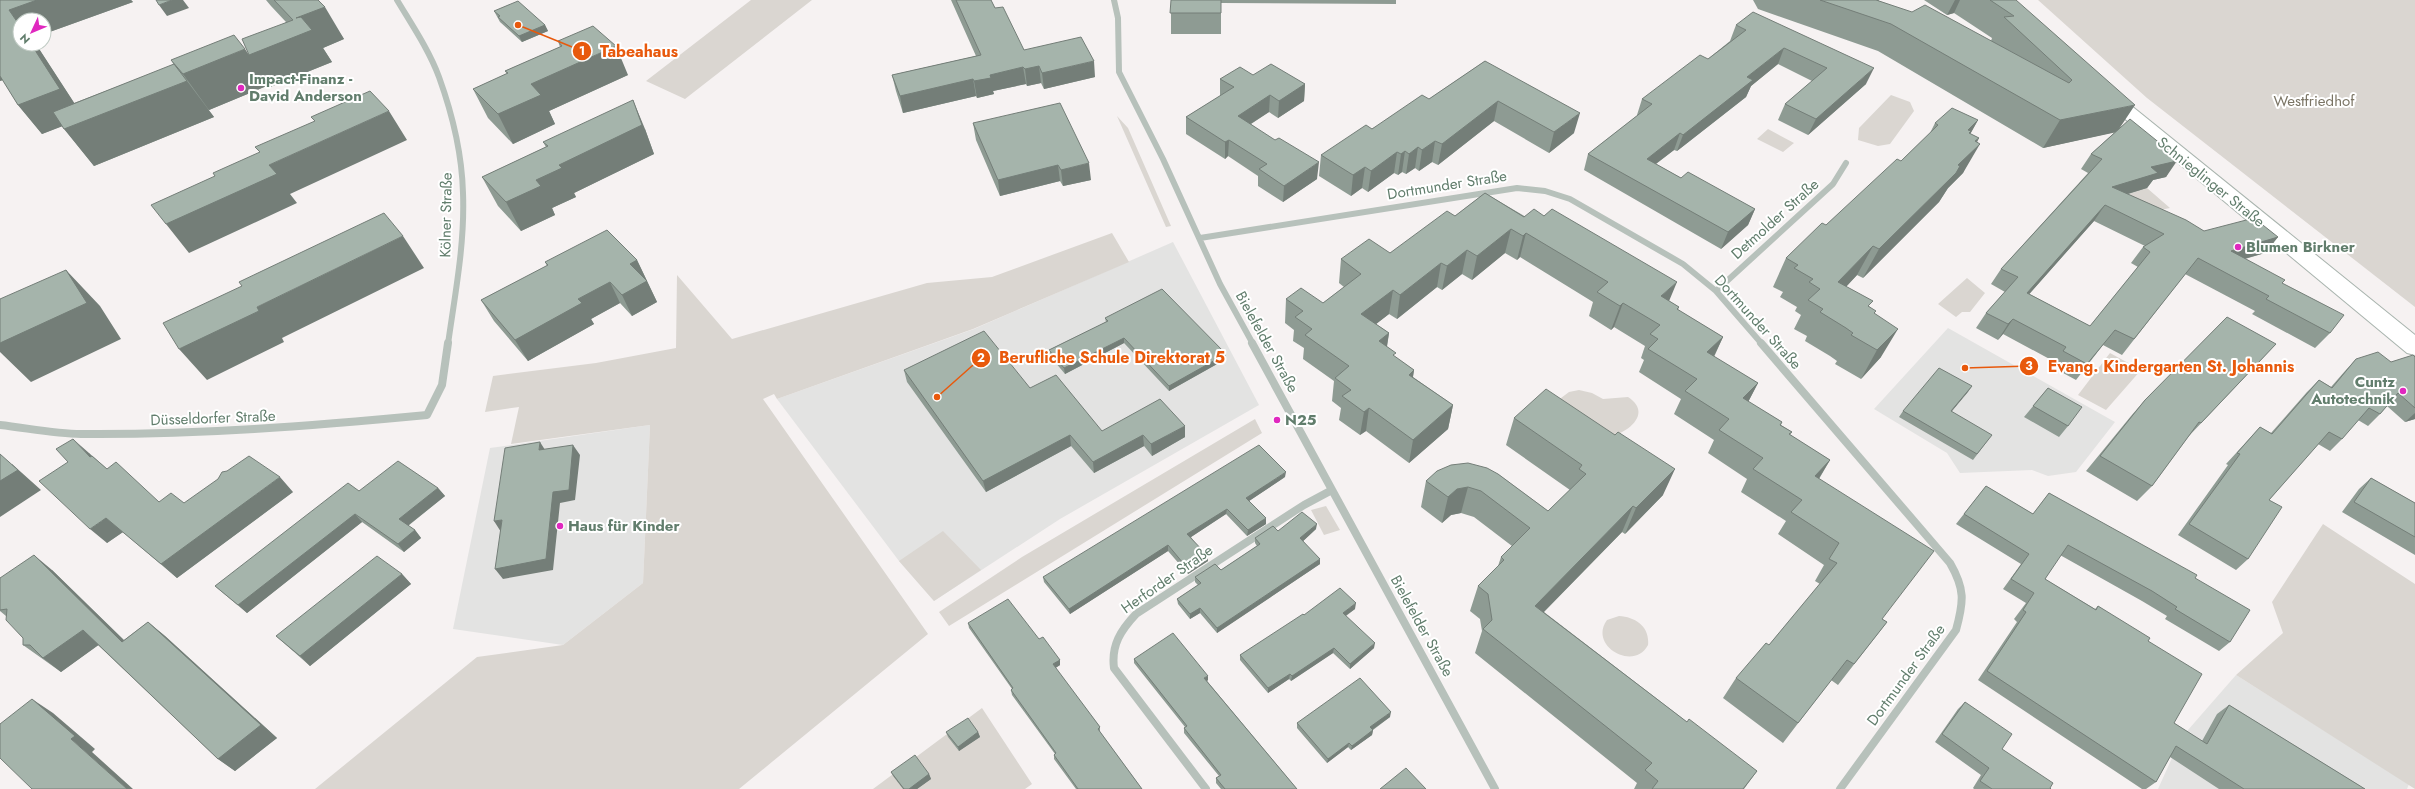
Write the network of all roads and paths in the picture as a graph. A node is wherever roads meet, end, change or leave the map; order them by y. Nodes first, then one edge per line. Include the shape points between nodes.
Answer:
1 (397, 0) edge
2 (1114, 0) edge
3 (2095, 85) edge
4 (1846, 163) dead end
5 (1200, 238) junction
6 (1716, 291) junction
7 (2415, 347) edge
8 (427, 415) joint
9 (0, 425) edge
10 (1332, 490) junction
11 (1206, 789) edge
12 (1495, 789) edge
13 (1840, 789) edge

1 - 8 street, Kölner Straße via 428,53 439,78 456,137 463,193 460,256 442,385
2 - 5 street, Bielefelder Straße via 1120,26 1117,62 1119,72
3 - 7 main road, Schnieglinger Straße
4 - 6 street, Detmolder Straße via 1833,184
5 - 6 street, Dortmunder Straße via 1517,188 1545,191 1570,199 1683,264
5 - 10 street, Bielefelder Straße via 1220,284
6 - 13 street, Dortmunder Straße via 1950,563 1959,578 1965,601 1956,630
8 - 9 street, Düsseldorfer Straße via 277,429 209,431 80,434
10 - 11 street, Herforder Straße via 1304,505 1136,614 1122,628 1114,646 1111,657 1114,668
10 - 12 street, Bielefelder Straße

